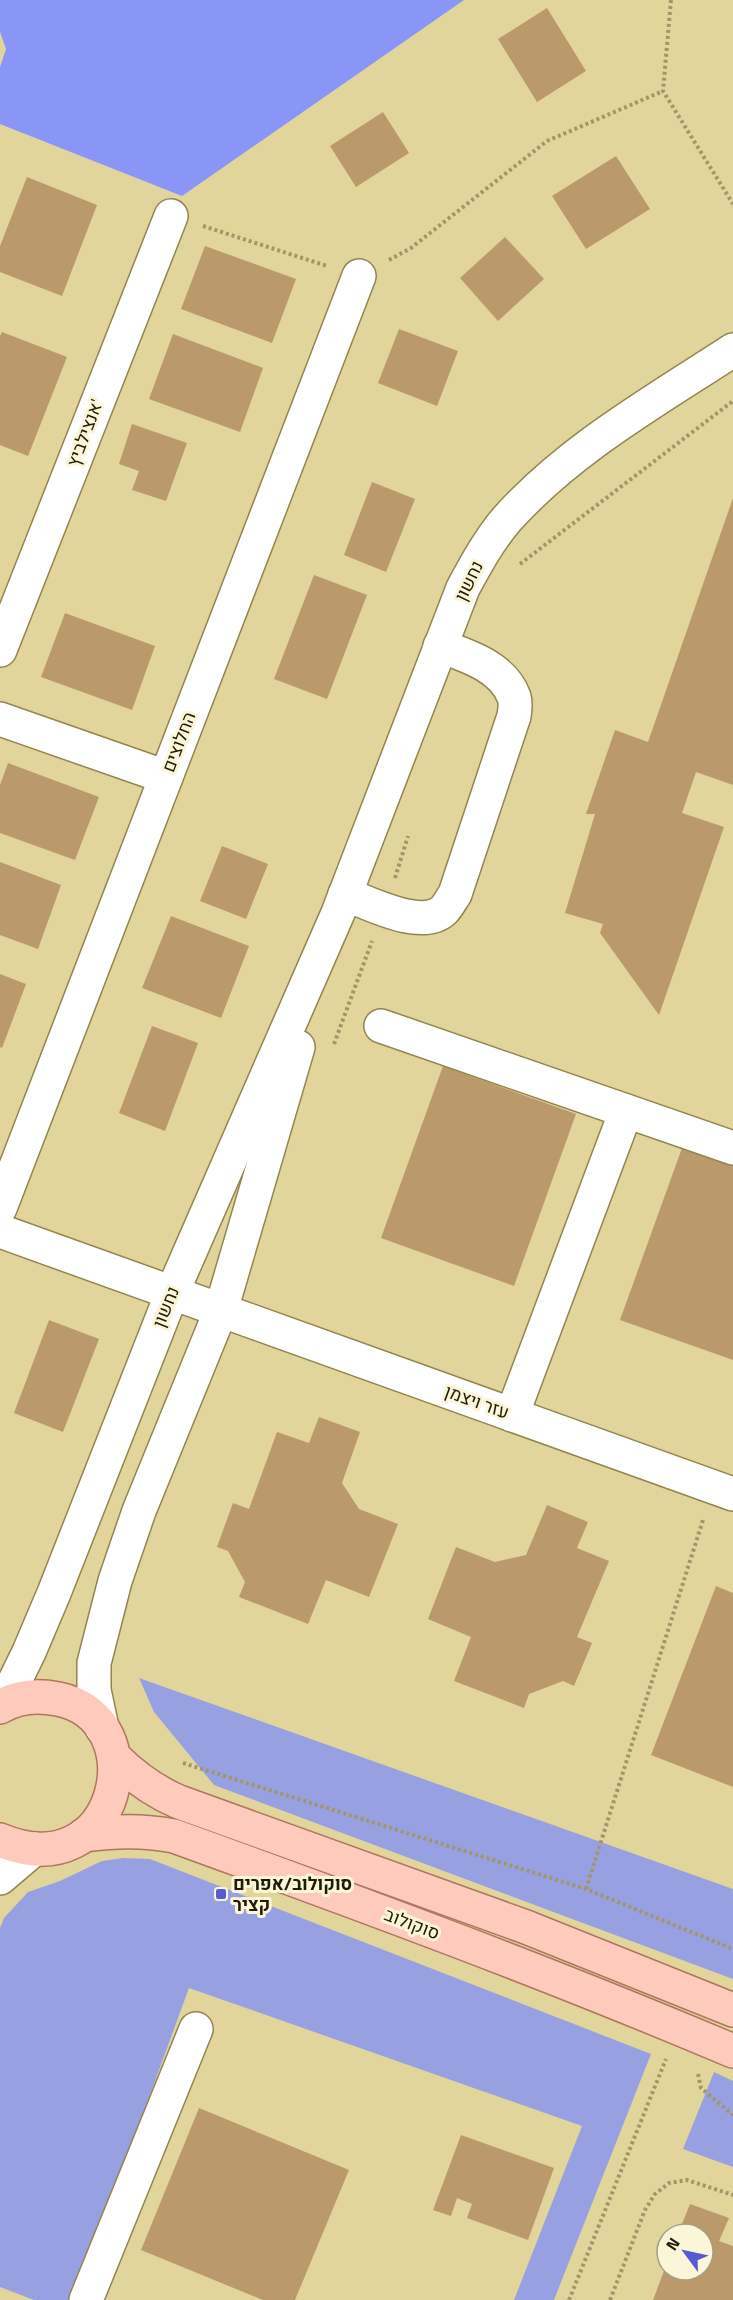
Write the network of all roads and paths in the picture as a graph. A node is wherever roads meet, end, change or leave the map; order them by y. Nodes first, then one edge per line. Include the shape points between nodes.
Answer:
1 (671, 0) edge
2 (663, 91) junction
3 (733, 204) edge
4 (171, 216) joint
5 (359, 276) junction
6 (733, 350) edge
7 (733, 401) edge
8 (519, 565) dead end
9 (441, 646) junction
10 (0, 650) edge
11 (0, 719) edge
12 (166, 777) junction
13 (410, 832) dead end
14 (341, 904) junction
15 (384, 909) junction
16 (381, 1026) dead end
17 (331, 1052) dead end
18 (626, 1111) junction
19 (733, 1148) edge
20 (0, 1208) edge
21 (0, 1231) edge
22 (172, 1293) junction
23 (221, 1310) junction
24 (512, 1415) junction
25 (723, 1490) edge
26 (1, 1706) edge
27 (108, 1743) junction
28 (174, 1760) dead end
29 (84, 1835) junction
30 (0, 1840) edge
31 (34, 1849) junction
32 (0, 1878) edge
33 (586, 1888) junction
34 (733, 1949) edge
35 (733, 2010) edge
36 (678, 2028) junction
37 (196, 2029) dead end
38 (733, 2051) edge
39 (733, 2195) edge
40 (86, 2300) edge
41 (569, 2300) edge
42 (610, 2300) edge

1 - 2 path
2 - 3 path
2 - 5 path via 547,141 411,248
4 - 5 path
4 - 10 street, אנצילביץ'
5 - 12 street, החלוצים
6 - 9 street, נחשון via 611,430 541,486 507,520 484,550 463,588
7 - 8 path
9 - 14 street, נחשון
9 - 15 street via 490,668 515,699 514,716 455,894 444,910 427,918
11 - 12 street
12 - 20 street, החלוצים
13 - 15 path
14 - 15 street
14 - 22 street, נחשון
14 - 23 street, נחשון
15 - 17 path
16 - 18 street
18 - 19 street
18 - 24 street
21 - 22 street, עזר ויצמן
22 - 23 street, עזר ויצמן
22 - 26 street, נחשון via 54,1593
23 - 24 street, עזר ויצמן
23 - 27 street, נחשון via 139,1511 115,1581 94,1663 94,1690
24 - 25 street, עזר ויצמן
25 - 33 path
26 - 27 main road, סוקולוב via 22,1698 44,1696 64,1700 85,1712
27 - 29 main road via 116,1773 112,1797 101,1818
27 - 35 main road, סוקולוב via 138,1780 157,1793 526,1927
28 - 33 path
29 - 31 main road via 64,1845
29 - 36 main road, סוקולוב via 146,1830 174,1836 351,1900
30 - 31 main road
31 - 32 street
33 - 34 path
36 - 38 main road, סוקולוב
36 - 41 path
37 - 40 street
39 - 42 path via 687,2180 669,2183 655,2194

